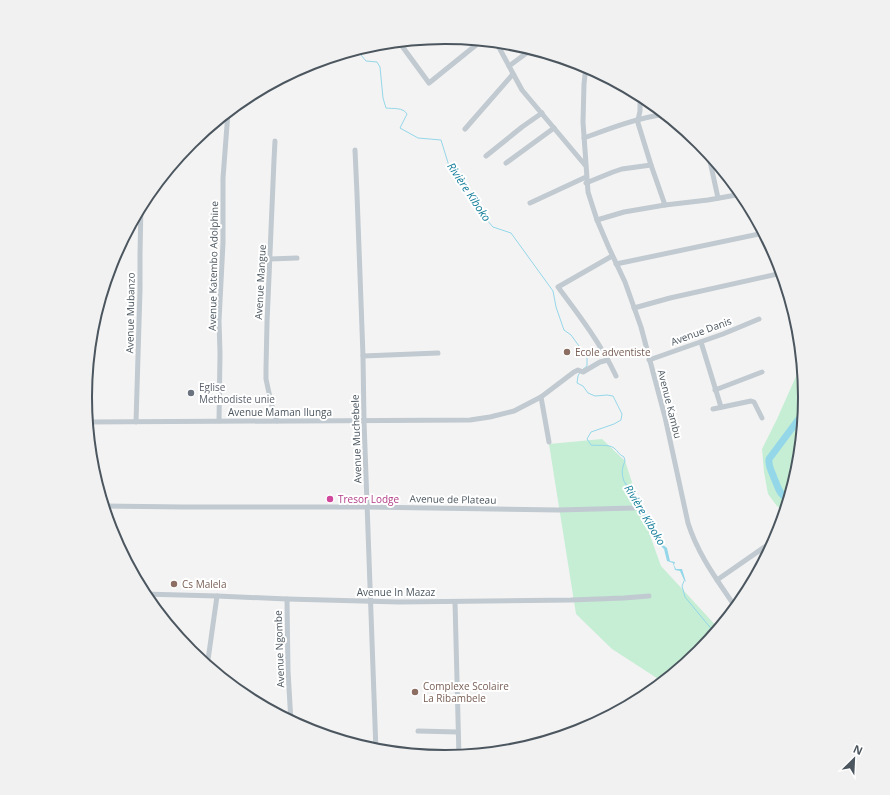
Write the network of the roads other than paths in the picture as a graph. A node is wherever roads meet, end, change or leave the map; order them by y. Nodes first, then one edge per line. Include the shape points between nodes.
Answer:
1 (475, 46) edge
2 (402, 47) edge
3 (499, 48) edge
4 (525, 54) edge
5 (508, 66) junction
6 (585, 73) edge
7 (513, 74) junction
8 (640, 103) edge
9 (542, 113) junction
10 (658, 116) edge
11 (227, 119) edge
12 (638, 120) junction
13 (554, 128) junction
14 (464, 129) dead end
15 (584, 138) junction
16 (276, 141) dead end
17 (584, 147) junction
18 (355, 150) dead end
19 (575, 153) junction
20 (486, 156) dead end
21 (506, 163) dead end
22 (710, 164) edge
23 (652, 165) junction
24 (586, 166) junction
25 (586, 177) junction
26 (586, 183) junction
27 (735, 195) edge
28 (718, 198) junction
29 (530, 203) dead end
30 (665, 205) junction
31 (141, 218) edge
32 (598, 220) junction
33 (758, 234) edge
34 (612, 256) junction
35 (297, 258) dead end
36 (270, 259) junction
37 (616, 264) junction
38 (776, 274) edge
39 (634, 308) junction
40 (759, 319) dead end
41 (701, 342) junction
42 (438, 353) dead end
43 (363, 356) junction
44 (608, 360) junction
45 (650, 360) junction
46 (762, 372) dead end
47 (616, 376) dead end
48 (715, 390) junction
49 (541, 397) junction
50 (721, 407) junction
51 (713, 409) dead end
52 (762, 418) dead end
53 (219, 421) junction
54 (278, 421) junction
55 (364, 421) junction
56 (92, 422) edge
57 (136, 422) junction
58 (549, 442) dead end
59 (109, 506) edge
60 (367, 507) junction
61 (634, 508) dead end
62 (766, 546) dead end
63 (717, 580) junction
64 (151, 594) edge
65 (217, 596) junction
66 (649, 596) dead end
67 (287, 599) junction
68 (371, 602) junction
69 (455, 602) junction
70 (732, 603) edge
71 (208, 659) edge
72 (291, 716) edge
73 (418, 731) dead end
74 (458, 732) junction
75 (376, 744) edge
76 (459, 750) edge

1 - 2 street via 429,83
3 - 5 street
4 - 5 street
5 - 7 street
6 - 15 street, Avenue Kambu via 582,122
7 - 9 street via 522,90
7 - 14 street
8 - 12 street
9 - 13 street
9 - 20 street
10 - 12 street
11 - 53 street, Avenue Katembo Adolphine via 223,174 224,243 219,321
12 - 15 street
12 - 23 street
13 - 19 street
13 - 21 street
15 - 17 street, Avenue Kambu
16 - 36 street, Avenue Mangue
17 - 19 street
17 - 24 street, Avenue Kambu
18 - 43 street, Avenue Muchebele
19 - 24 street
22 - 28 street
23 - 26 street via 622,169
23 - 30 street
24 - 25 street, Avenue Kambu
25 - 26 street, Avenue Kambu
25 - 29 street
26 - 32 street, Avenue Kambu
27 - 28 street
28 - 30 street
30 - 32 street via 624,212
31 - 57 street, Avenue Mubanzo
32 - 34 street, Avenue Kambu
33 - 37 street
34 - 37 street, Avenue Kambu
34 - 44 street via 558,287
35 - 36 street
36 - 54 street, Avenue Mangue via 266,379
37 - 39 street, Avenue Kambu
38 - 39 street
39 - 45 street, Avenue Kambu
40 - 41 street, Avenue Danis
41 - 45 street, Avenue Danis
41 - 48 street
42 - 43 street
43 - 55 street, Avenue Muchebele
44 - 47 street
44 - 49 street, Avenue Maman Ilunga via 588,370 574,372
45 - 63 street, Avenue Kambu via 688,523 697,547
46 - 48 street
48 - 50 street
49 - 55 street, Avenue Maman Ilunga via 508,413 470,420
49 - 58 street
50 - 51 street
50 - 52 street via 751,401
53 - 54 street, Avenue Maman Ilunga
53 - 57 street, Avenue Maman Ilunga
54 - 55 street, Avenue Maman Ilunga
55 - 60 street, Avenue Muchebele
56 - 57 street, Avenue Maman Ilunga
59 - 60 street, Avenue de Plateau
60 - 61 street, Avenue de Plateau via 558,510
60 - 68 street, Avenue Muchebele
62 - 63 street
63 - 70 street, Avenue Kambu
64 - 65 street, Avenue In Mazaz
65 - 67 street, Avenue In Mazaz
65 - 71 street
66 - 69 street, Avenue In Mazaz
67 - 68 street, Avenue In Mazaz
67 - 72 street, Avenue Ngombe
68 - 69 street, Avenue In Mazaz
68 - 75 street, Avenue Muchebele
69 - 74 street
73 - 74 street
74 - 76 street

